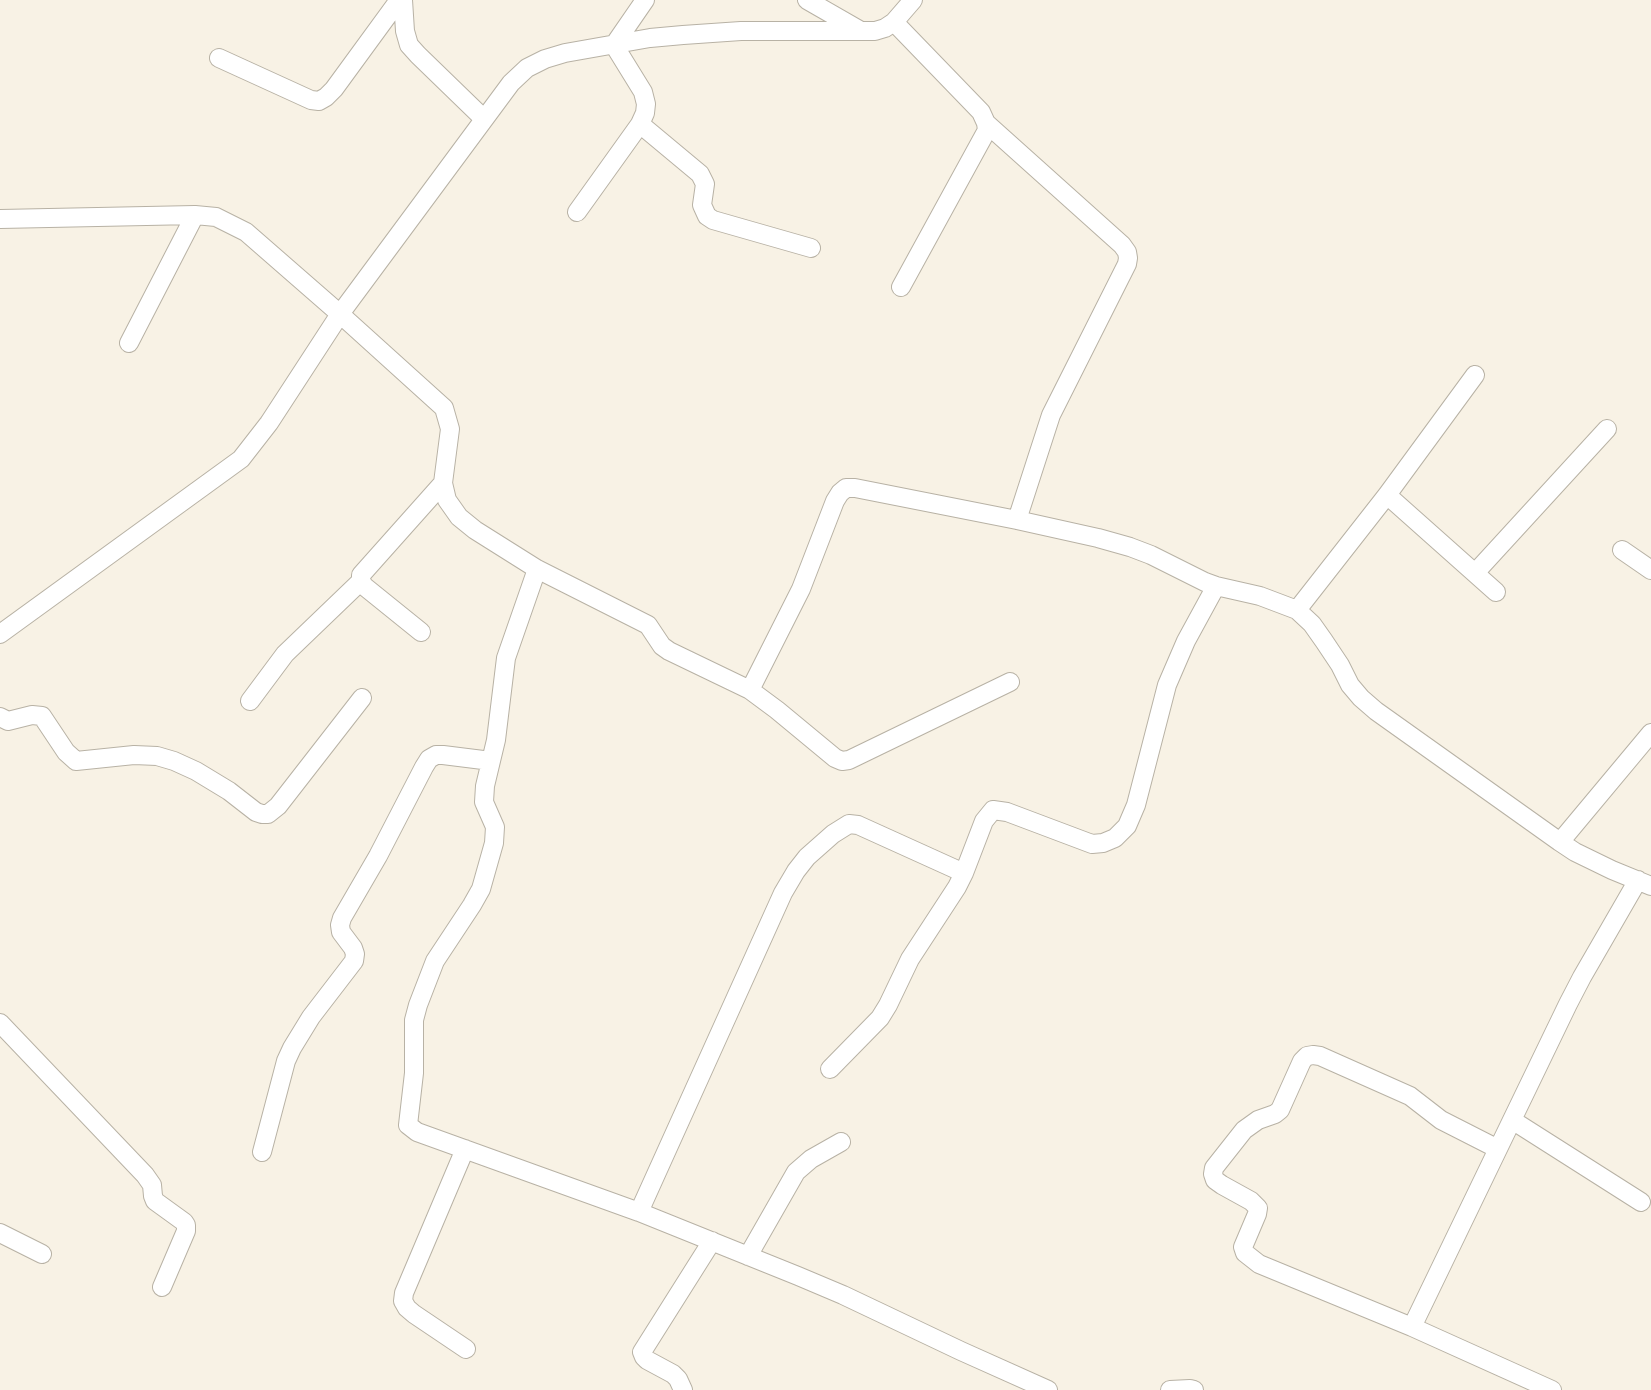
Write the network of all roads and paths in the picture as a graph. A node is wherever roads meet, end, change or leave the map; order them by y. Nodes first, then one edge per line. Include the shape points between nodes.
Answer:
1 (399, 0) edge
2 (403, 0) edge
3 (645, 0) edge
4 (807, 0) edge
5 (913, 0) edge
6 (894, 22) junction
7 (862, 31) junction
8 (614, 45) junction
9 (219, 58) dead end
10 (484, 119) junction
11 (986, 123) junction
12 (640, 124) junction
13 (577, 212) dead end
14 (194, 215) junction
15 (0, 219) edge
16 (811, 248) dead end
17 (902, 287) dead end
18 (340, 314) junction
19 (129, 343) dead end
20 (1475, 375) dead end
21 (1607, 429) dead end
22 (443, 482) junction
23 (1386, 495) junction
24 (1017, 520) junction
25 (1622, 550) dead end
26 (537, 569) junction
27 (1651, 570) edge
28 (1475, 574) junction
29 (361, 581) junction
30 (1216, 586) junction
31 (1496, 592) dead end
32 (1297, 610) junction
33 (421, 632) dead end
34 (0, 634) edge
35 (1010, 682) dead end
36 (750, 690) junction
37 (362, 698) dead end
38 (250, 701) dead end
39 (0, 716) edge
40 (1651, 733) edge
41 (491, 761) junction
42 (1560, 842) junction
43 (964, 873) junction
44 (1645, 883) edge
45 (0, 1023) edge
46 (830, 1069) dead end
47 (1512, 1120) junction
48 (841, 1142) dead end
49 (465, 1149) junction
50 (1498, 1149) junction
51 (262, 1152) dead end
52 (1641, 1202) dead end
53 (639, 1212) junction
54 (0, 1233) edge
55 (712, 1241) junction
56 (42, 1254) dead end
57 (748, 1256) junction
58 (162, 1287) dead end
59 (1412, 1327) junction
60 (466, 1349) dead end
61 (682, 1390) edge
62 (1048, 1390) edge
63 (1170, 1390) edge
64 (1194, 1390) edge
65 (1552, 1390) edge

1 - 9 street via 334,89 320,101 311,100
2 - 10 street via 405,32 409,45
3 - 8 street
4 - 7 street
5 - 6 street
6 - 7 street via 875,31
6 - 11 street via 981,112
7 - 8 street via 720,32 650,38
8 - 10 street via 565,53 527,68 511,83
8 - 12 street via 645,99 645,112
10 - 18 street
11 - 17 street via 984,138
11 - 24 street via 1122,245 1128,258 1051,415
12 - 13 street
12 - 16 street via 700,174 705,184 702,205 707,216 713,220
14 - 15 street
14 - 18 street via 216,217 246,232
14 - 19 street
18 - 22 street via 444,408 450,429
18 - 34 street via 269,423 241,459
20 - 23 street
21 - 28 street
22 - 26 street via 447,500 459,517
22 - 29 street via 361,575
23 - 28 street
23 - 32 street
24 - 30 street via 1130,547
24 - 36 street via 846,488 835,501 793,609
25 - 27 street
26 - 36 street via 640,620 652,629 662,646 669,651
26 - 41 street via 506,658
28 - 31 street
29 - 33 street
29 - 38 street via 288,650
30 - 32 street via 1260,596
30 - 43 street via 1186,641 1167,685 1136,805 1127,826 1115,838 1092,844 1007,812 993,810 984,821
32 - 42 street via 1312,624 1361,698
35 - 36 street via 842,761 828,753
37 - 39 street via 278,806 268,814 256,812 229,791 174,761 156,756 134,755 76,761 66,752 42,716 8,721
40 - 42 street
41 - 49 street via 484,802 496,835 484,880 477,897 435,961 414,1020 414,1073 408,1125 417,1132
41 - 51 street via 436,755 429,759 424,767 378,856 342,918 340,932 356,954 354,961 292,1048 286,1061
42 - 44 street via 1605,867
43 - 46 street via 910,959 880,1018
43 - 53 street via 858,825 849,824 833,834 807,857 783,893
44 - 47 street via 1582,977
45 - 58 street via 146,1175 152,1185 155,1201 186,1225 186,1231
47 - 50 street
47 - 52 street
48 - 57 street via 811,1159 796,1172
49 - 53 street
49 - 60 street via 404,1293 403,1301 414,1314
50 - 59 street
50 - 59 street via 1441,1120 1410,1096 1320,1056 1312,1055 1302,1061 1280,1110 1244,1130 1214,1168 1212,1174 1215,1180 1251,1201 1258,1208 1243,1247 1251,1258 1259,1264
53 - 55 street
54 - 56 street
55 - 57 street
55 - 61 street via 642,1352 648,1360 673,1374
57 - 62 street via 843,1295 961,1352
59 - 65 street
63 - 64 street

